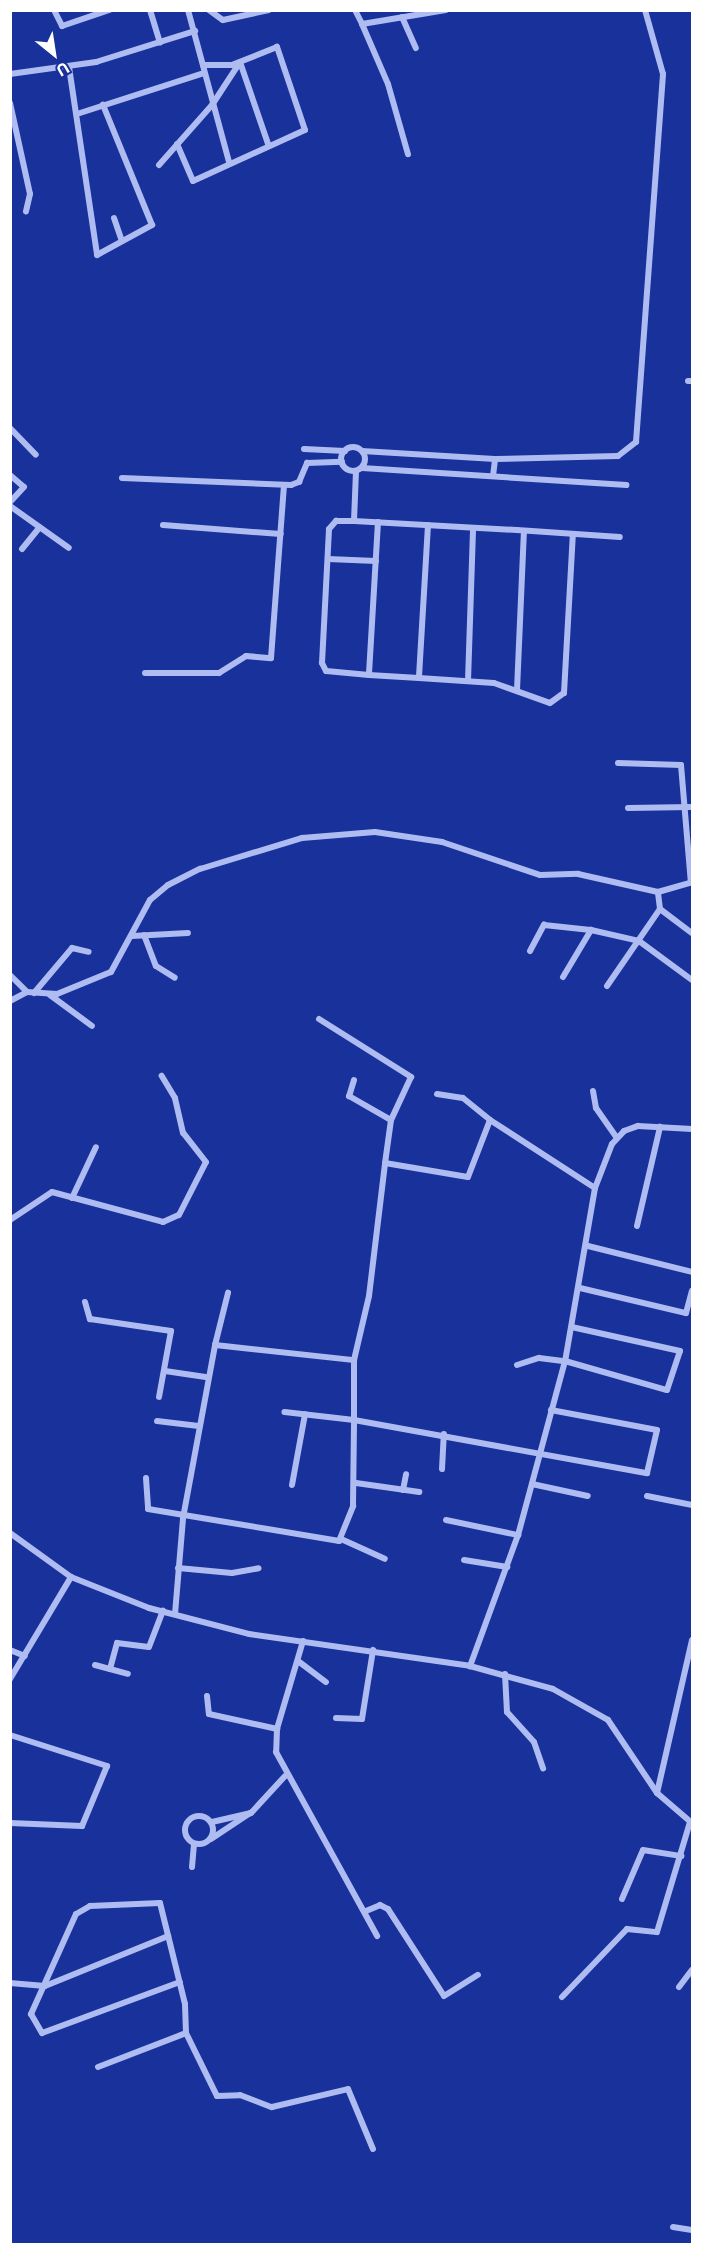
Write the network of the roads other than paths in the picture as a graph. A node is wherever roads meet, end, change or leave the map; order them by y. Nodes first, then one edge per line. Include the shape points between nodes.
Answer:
1 (54, 10) edge
2 (109, 10) edge
3 (150, 10) edge
4 (188, 10) edge
5 (210, 10) edge
6 (269, 10) edge
7 (355, 10) edge
8 (446, 10) edge
9 (645, 10) edge
10 (402, 17) junction
11 (362, 24) junction
12 (195, 32) junction
13 (160, 42) junction
14 (416, 48) dead end
15 (240, 62) junction
16 (203, 65) junction
17 (69, 67) junction
18 (204, 73) junction
19 (10, 74) edge
20 (10, 103) edge
21 (103, 105) junction
22 (212, 105) junction
23 (80, 113) junction
24 (177, 144) junction
25 (268, 144) junction
26 (408, 154) dead end
27 (229, 162) junction
28 (159, 165) dead end
29 (26, 212) dead end
30 (114, 218) dead end
31 (122, 241) junction
32 (10, 428) edge
33 (304, 449) dead end
34 (345, 451) junction
35 (362, 451) junction
36 (36, 455) dead end
37 (495, 459) junction
38 (342, 462) junction
39 (359, 469) junction
40 (10, 475) edge
41 (493, 476) junction
42 (122, 478) dead end
43 (284, 485) junction
44 (626, 485) dead end
45 (10, 504) edge
46 (354, 521) junction
47 (378, 522) junction
48 (163, 525) dead end
49 (428, 525) junction
50 (40, 527) junction
51 (473, 528) junction
52 (524, 531) junction
53 (281, 534) junction
54 (573, 534) junction
55 (620, 537) dead end
56 (69, 548) dead end
57 (22, 549) dead end
58 (328, 559) junction
59 (376, 561) junction
60 (145, 673) dead end
61 (369, 675) junction
62 (419, 678) junction
63 (468, 681) junction
64 (517, 690) junction
65 (618, 763) dead end
66 (685, 807) junction
67 (693, 807) edge
68 (628, 808) dead end
69 (692, 883) edge
70 (658, 891) junction
71 (660, 909) junction
72 (591, 930) junction
73 (189, 933) dead end
74 (693, 933) edge
75 (144, 935) junction
76 (132, 936) junction
77 (639, 941) junction
78 (530, 951) dead end
79 (89, 952) dead end
80 (10, 975) edge
81 (563, 977) dead end
82 (175, 978) dead end
83 (693, 980) edge
84 (607, 986) dead end
85 (30, 992) junction
86 (50, 995) junction
87 (10, 1001) edge
88 (319, 1019) dead end
89 (92, 1026) dead end
90 (162, 1076) dead end
91 (354, 1080) dead end
92 (593, 1091) dead end
93 (437, 1094) dead end
94 (391, 1120) junction
95 (490, 1120) junction
96 (660, 1127) junction
97 (693, 1129) edge
98 (616, 1137) junction
99 (96, 1147) dead end
100 (385, 1163) junction
101 (595, 1188) junction
102 (72, 1198) junction
103 (10, 1220) edge
104 (638, 1226) dead end
105 (588, 1246) junction
106 (693, 1272) edge
107 (580, 1288) junction
108 (693, 1291) edge
109 (228, 1293) dead end
110 (85, 1302) dead end
111 (572, 1327) junction
112 (215, 1345) junction
113 (354, 1360) junction
114 (565, 1361) junction
115 (517, 1365) dead end
116 (165, 1371) junction
117 (206, 1377) junction
118 (159, 1397) dead end
119 (551, 1410) junction
120 (284, 1412) dead end
121 (305, 1414) junction
122 (354, 1420) junction
123 (157, 1421) dead end
124 (199, 1426) junction
125 (444, 1434) junction
126 (541, 1450) junction
127 (442, 1469) dead end
128 (406, 1474) dead end
129 (146, 1478) dead end
130 (356, 1483) junction
131 (531, 1484) junction
132 (292, 1485) dead end
133 (403, 1490) junction
134 (419, 1492) dead end
135 (588, 1496) dead end
136 (647, 1496) dead end
137 (693, 1505) edge
138 (183, 1518) junction
139 (446, 1520) dead end
140 (10, 1533) edge
141 (518, 1535) junction
142 (341, 1539) junction
143 (386, 1559) dead end
144 (464, 1560) dead end
145 (507, 1567) junction
146 (259, 1568) dead end
147 (178, 1569) junction
148 (71, 1577) junction
149 (163, 1611) junction
150 (176, 1614) junction
151 (693, 1640) edge
152 (303, 1641) junction
153 (10, 1650) edge
154 (373, 1650) junction
155 (692, 1651) edge
156 (26, 1656) junction
157 (298, 1662) junction
158 (95, 1665) dead end
159 (470, 1666) junction
160 (110, 1670) junction
161 (128, 1674) dead end
162 (505, 1674) junction
163 (10, 1679) edge
164 (326, 1682) dead end
165 (207, 1696) dead end
166 (336, 1718) dead end
167 (277, 1729) junction
168 (10, 1735) edge
169 (543, 1767) dead end
170 (285, 1776) junction
171 (657, 1793) junction
172 (251, 1813) junction
173 (212, 1821) junction
174 (10, 1823) edge
175 (691, 1823) edge
176 (211, 1839) junction
177 (194, 1844) junction
178 (682, 1856) junction
179 (192, 1867) dead end
180 (622, 1899) dead end
181 (366, 1911) junction
182 (168, 1936) junction
183 (377, 1936) dead end
184 (693, 1970) edge
185 (478, 1975) dead end
186 (180, 1982) junction
187 (10, 1983) edge
188 (45, 1986) junction
189 (679, 1987) dead end
190 (562, 1997) dead end
191 (186, 2033) junction
192 (98, 2067) dead end
193 (373, 2149) dead end
194 (673, 2227) dead end
195 (693, 2230) edge

1 - 2 street via 62,26
3 - 13 street
4 - 12 street
5 - 6 street via 223,20
7 - 11 street
8 - 10 street
9 - 37 street via 663,74 636,442 618,456
10 - 11 street
10 - 14 street
11 - 26 street via 388,84
12 - 13 street
12 - 16 street
13 - 17 street
15 - 16 street
15 - 22 street
15 - 25 street
15 - 25 street via 270,48 279,49 305,127
16 - 18 street
17 - 19 street
17 - 23 street
18 - 21 street
18 - 22 street
20 - 29 street via 30,194
21 - 23 street
21 - 31 street via 152,225
22 - 24 street
22 - 27 street
23 - 31 street via 72,115 93,253
24 - 27 street via 193,181
24 - 28 street
25 - 27 street
30 - 31 street
32 - 36 street
33 - 34 street
34 - 35 street
34 - 38 street
35 - 37 street
35 - 39 street
37 - 41 street
38 - 39 street
38 - 43 street via 307,463 299,482
39 - 41 street
39 - 46 street
40 - 45 street via 24,487
41 - 44 street
42 - 43 street
43 - 53 street
45 - 50 street
46 - 47 street
46 - 58 street via 331,524
47 - 49 street
47 - 59 street
48 - 53 street
49 - 51 street
49 - 62 street
50 - 56 street
50 - 57 street
51 - 52 street
51 - 63 street
52 - 54 street
52 - 64 street
53 - 60 street via 271,658 246,656 219,674
54 - 55 street
54 - 64 street via 564,693 550,703
58 - 59 street
58 - 61 street via 323,668
59 - 61 street
61 - 62 street
62 - 63 street
63 - 64 street
65 - 66 street via 681,765
66 - 67 street
66 - 68 street
66 - 69 street
69 - 70 street
70 - 71 street
70 - 76 street via 578,874 540,875 442,842 375,832 323,836 236,856 168,885 150,900
71 - 74 street
71 - 77 street
72 - 77 street
72 - 78 street via 544,925
72 - 81 street
73 - 75 street
75 - 76 street
75 - 82 street via 156,966
76 - 86 street via 106,975
77 - 83 street
77 - 84 street
79 - 85 street via 72,948
80 - 85 street
85 - 86 street
85 - 87 street
86 - 89 street
88 - 94 street via 411,1077
90 - 102 street via 175,1098 183,1133 206,1162 179,1215 163,1222
91 - 94 street via 349,1096
92 - 98 street via 596,1108
93 - 95 street via 466,1100
94 - 100 street
95 - 100 street via 468,1177
95 - 101 street
96 - 97 street
96 - 98 street via 629,1128
96 - 104 street
98 - 101 street
99 - 102 street
100 - 113 street via 369,1296
101 - 105 street
102 - 103 street via 47,1192
105 - 106 street
105 - 107 street
107 - 108 street via 686,1313
107 - 111 street
109 - 112 street
110 - 116 street via 90,1319 169,1329
111 - 114 street
111 - 114 street via 680,1351 667,1390
112 - 113 street
112 - 117 street
113 - 122 street
114 - 115 street via 539,1358
114 - 119 street
116 - 117 street
116 - 118 street
117 - 124 street
119 - 126 street
119 - 126 street via 657,1430 647,1473
120 - 121 street
121 - 122 street
121 - 132 street
122 - 125 street
122 - 130 street
123 - 124 street
124 - 138 street
125 - 126 street
125 - 127 street
126 - 131 street
128 - 133 street
129 - 138 street via 146,1507
130 - 133 street
130 - 142 street
131 - 135 street
131 - 141 street
133 - 134 street
136 - 137 street
138 - 142 street via 324,1542
138 - 147 street
139 - 141 street
140 - 148 street
141 - 145 street
142 - 143 street
144 - 145 street
145 - 159 street
146 - 147 street via 232,1574
147 - 150 street
148 - 149 street
148 - 156 street
149 - 150 street
149 - 160 street via 150,1646 117,1643
150 - 152 street
151 - 155 street
152 - 154 street
152 - 157 street
153 - 156 street
154 - 159 street
154 - 166 street via 362,1719
155 - 171 street
156 - 163 street
157 - 164 street
157 - 167 street
158 - 160 street
159 - 162 street
160 - 161 street
162 - 169 street via 507,1712 534,1742
162 - 171 street via 553,1689 600,1713
165 - 167 street via 209,1714
167 - 170 street via 276,1752
168 - 174 street via 107,1766 82,1826
170 - 172 street
170 - 181 street
171 - 175 street
172 - 173 street
172 - 176 street
173 - 176 street
173 - 177 street via 195,1816 187,1821 187,1838
175 - 178 street
176 - 177 street
177 - 179 street
178 - 180 street via 643,1850
178 - 190 street via 657,1932 627,1929
181 - 183 street
181 - 185 street via 381,1905 388,1909 444,1996
182 - 186 street
182 - 188 street
182 - 188 street via 157,1902 84,1908 72,1918
184 - 189 street
186 - 188 street via 48,2034 31,2019
186 - 191 street
187 - 188 street
191 - 192 street
191 - 193 street via 217,2096 240,2095 272,2107 348,2089
194 - 195 street

